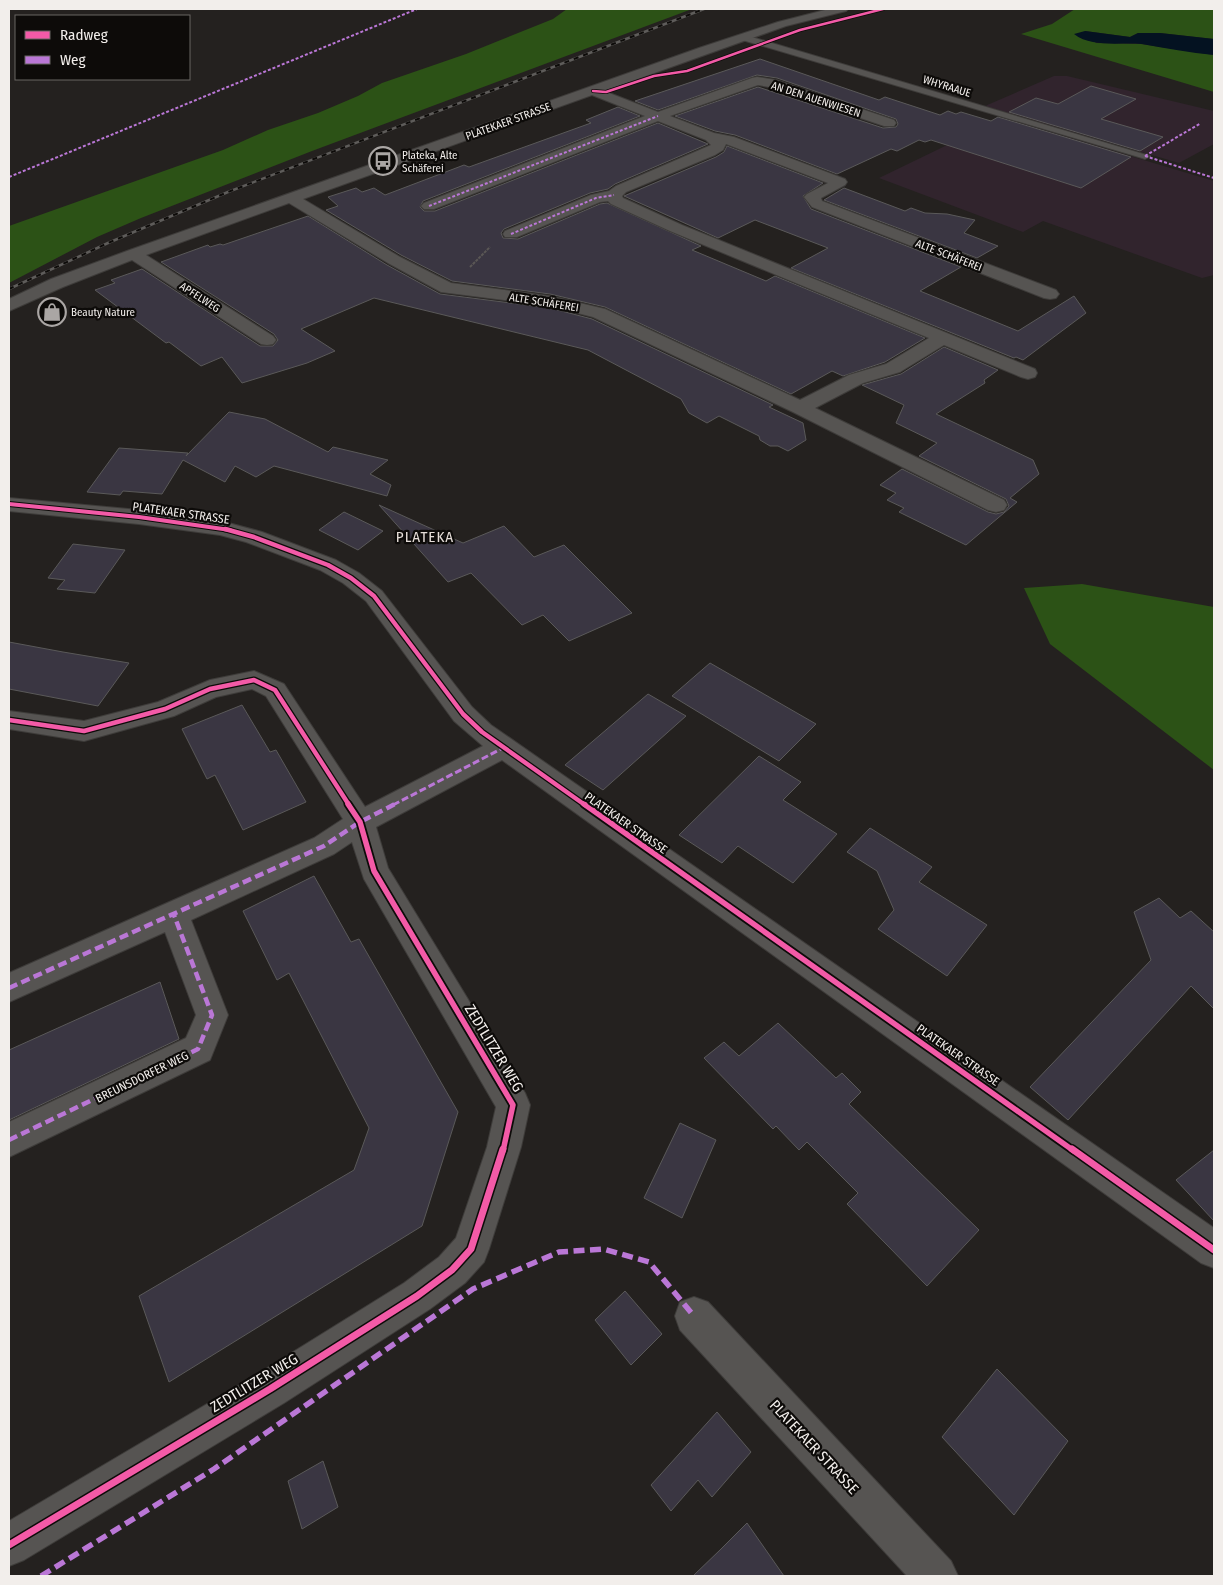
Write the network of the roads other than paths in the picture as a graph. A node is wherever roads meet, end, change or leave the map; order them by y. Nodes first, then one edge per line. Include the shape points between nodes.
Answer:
1 (842, 9) edge
2 (742, 38) junction
3 (593, 91) junction
4 (658, 116) junction
5 (890, 123) dead end
6 (711, 137) junction
7 (1145, 156) dead end
8 (614, 195) junction
9 (291, 198) junction
10 (429, 206) dead end
11 (511, 234) road end
12 (133, 254) junction
13 (1050, 294) dead end
14 (9, 306) edge
15 (942, 338) junction
16 (267, 340) dead end
17 (1028, 373) dead end
18 (800, 408) junction
19 (996, 505) dead end
20 (11, 508) edge
21 (9, 720) edge
22 (503, 748) junction
23 (360, 822) junction
24 (174, 915) junction
25 (9, 988) edge
26 (9, 1140) edge
27 (1214, 1250) edge
28 (694, 1316) dead end
29 (9, 1545) edge
30 (936, 1576) edge

1 - 2 street, PLATEKAER STRASSE
2 - 3 street, PLATEKAER STRASSE
2 - 7 lane, WHYRAAUE
3 - 4 street, ALTE SCHÄFEREI
3 - 9 street, PLATEKAER STRASSE
4 - 5 street, AN DEN AUENWIESEN via 757,81
4 - 6 street, ALTE SCHÄFEREI
4 - 10 street
6 - 8 street via 719,142 718,147 710,152 621,189
6 - 13 street, ALTE SCHÄFEREI via 729,140 840,182 812,197 818,204
8 - 11 street via 596,198
8 - 15 street via 616,201 625,206
9 - 12 street, PLATEKAER STRASSE
9 - 18 street, ALTE SCHÄFEREI via 447,288 583,308
12 - 14 street, PLATEKAER STRASSE
12 - 16 street, APFELWEG
15 - 17 street
15 - 18 street via 893,368 856,379
18 - 19 street, ALTE SCHÄFEREI
20 - 22 street, PLATEKAER STRASSE via 139,516 221,528 328,564 374,596 463,714
21 - 23 street, ZEDTLITZER WEG via 84,731 165,709 210,689 254,680 275,690
22 - 23 street
22 - 27 street, PLATEKAER STRASSE
23 - 24 street via 324,846
23 - 29 street, ZEDTLITZER WEG via 374,871 513,1105 504,1147 471,1249 452,1270 417,1296 262,1394
24 - 25 street
24 - 26 street, BREUNSDORFER WEG via 212,1015 198,1049
28 - 30 street, PLATEKAER STRASSE

